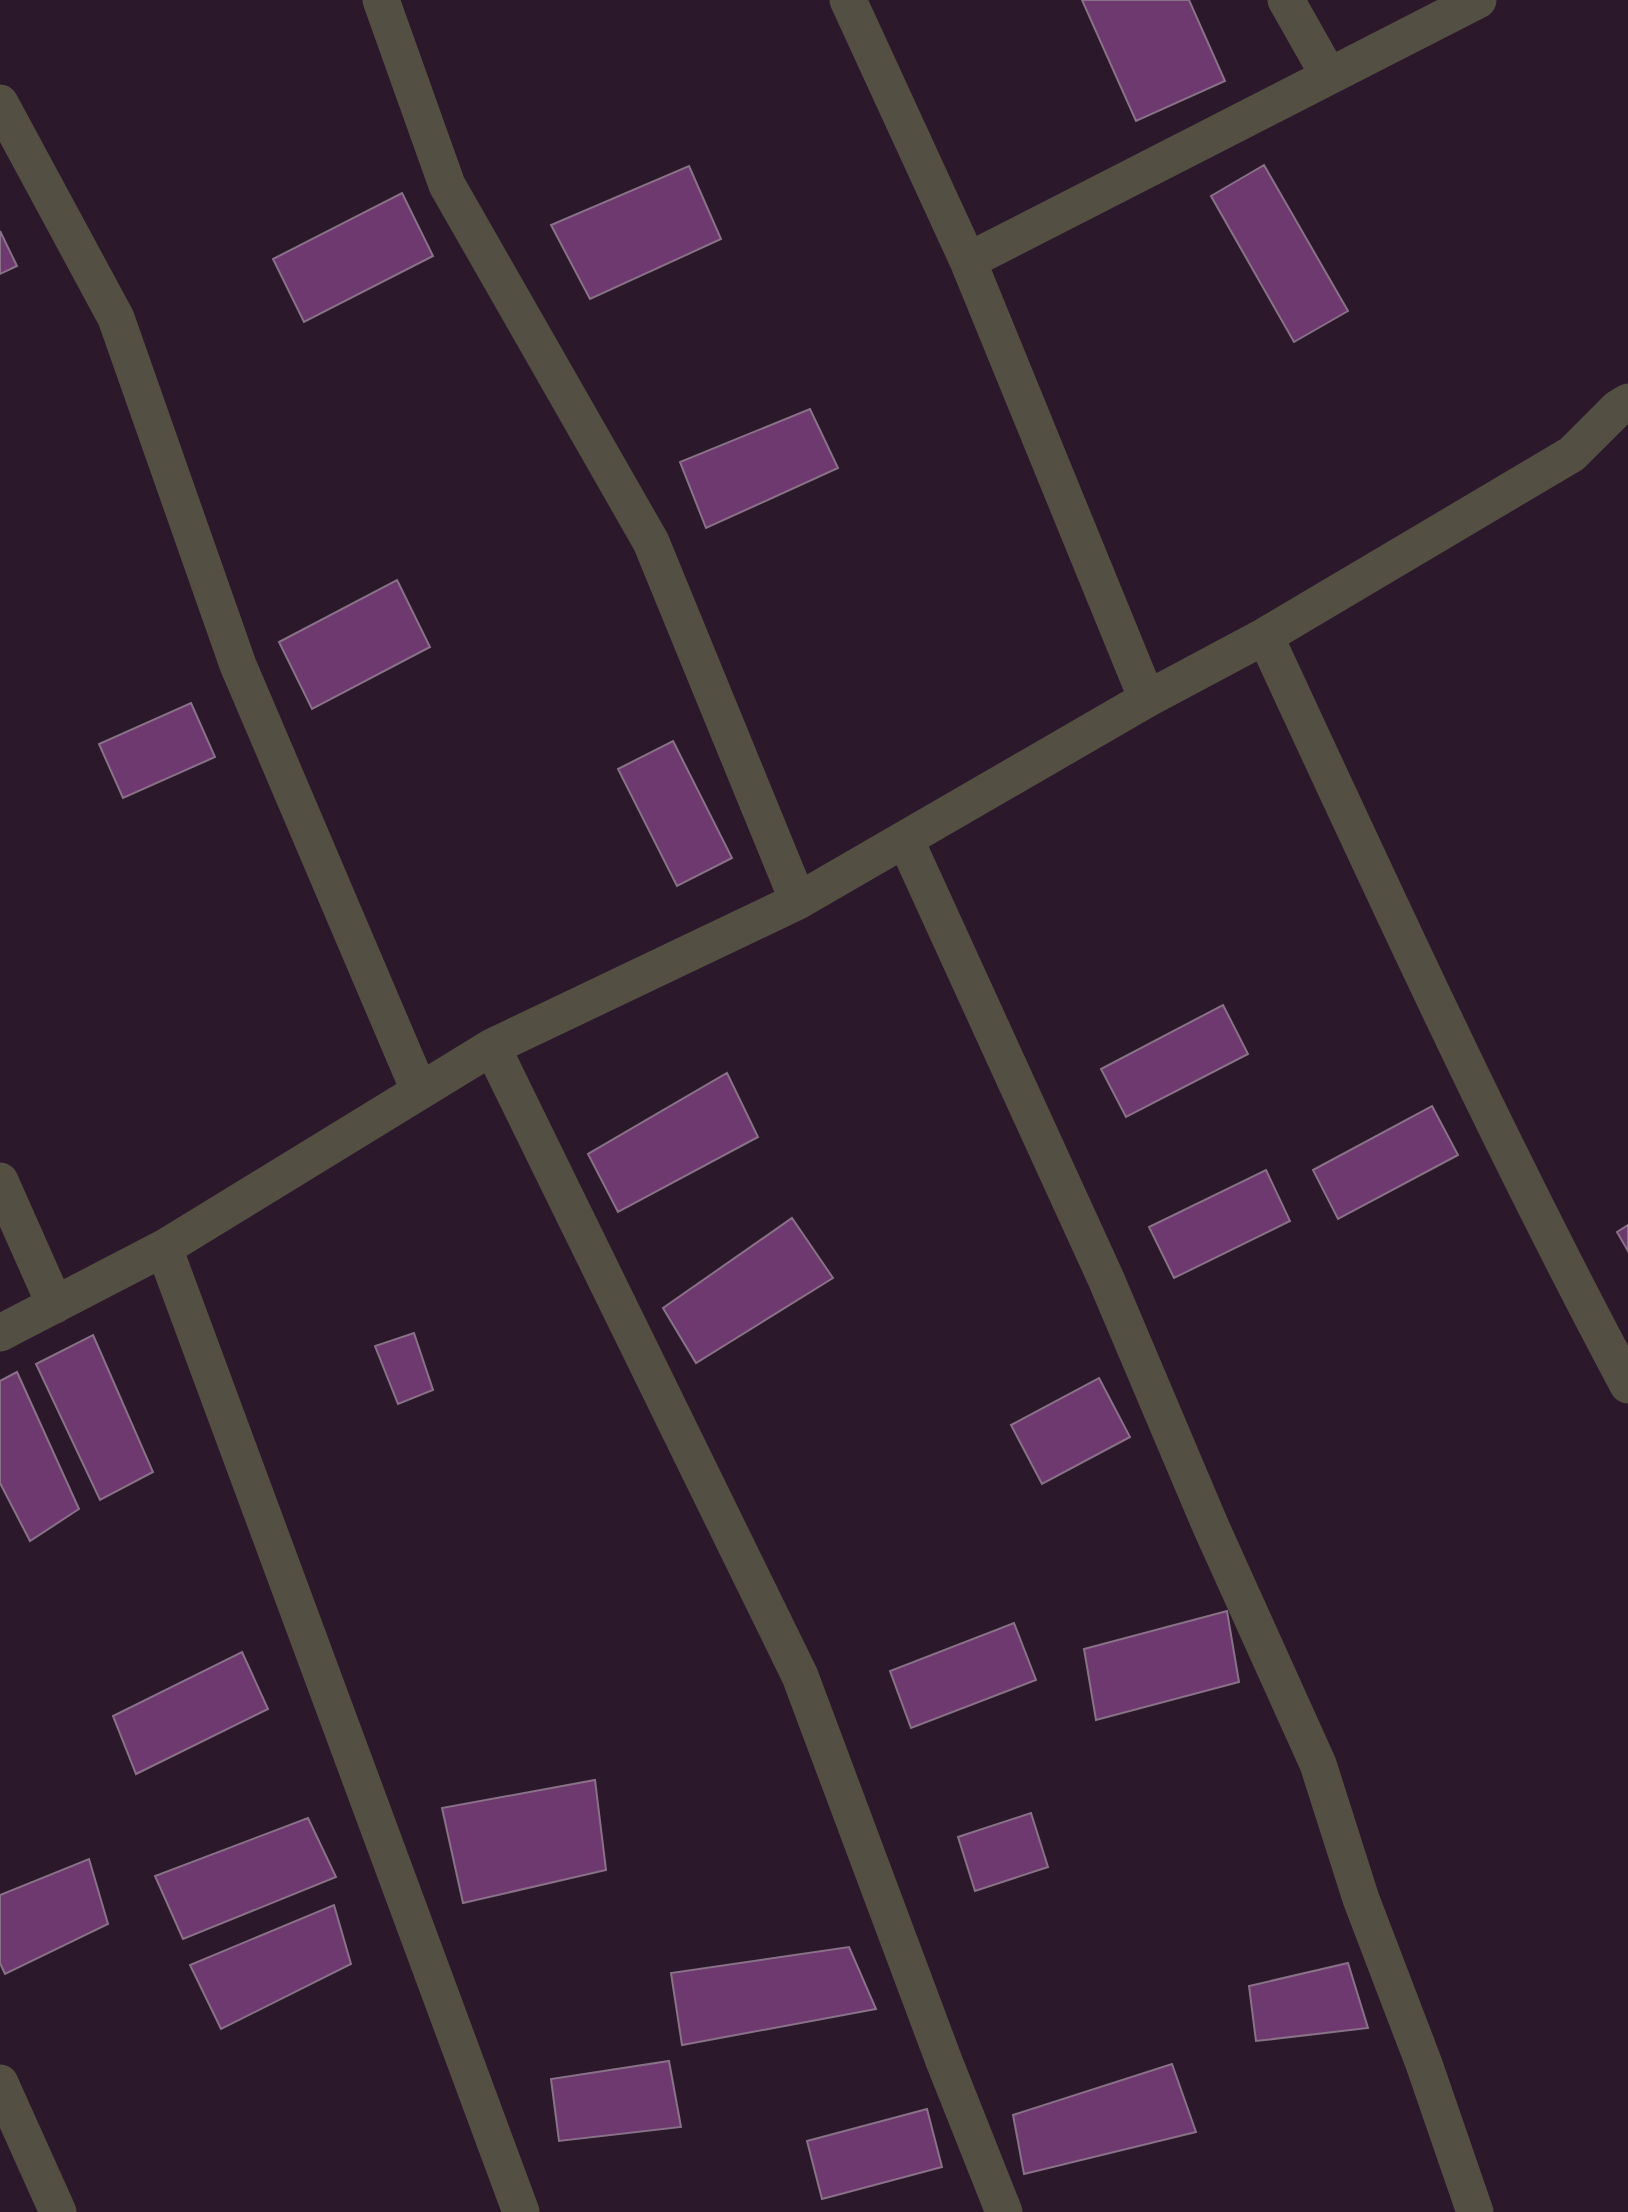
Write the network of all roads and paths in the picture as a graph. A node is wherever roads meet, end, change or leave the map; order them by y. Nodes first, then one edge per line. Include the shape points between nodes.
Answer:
1 (382, 0) edge
2 (848, 0) edge
3 (1286, 0) edge
4 (1478, 0) edge
5 (1329, 76) junction
6 (0, 103) edge
7 (968, 261) junction
8 (1625, 413) edge
9 (1265, 636) junction
10 (1146, 699) junction
11 (905, 839) junction
12 (798, 901) junction
13 (492, 1046) junction
14 (419, 1090) junction
15 (0, 1181) edge
16 (164, 1248) junction
17 (55, 1305) junction
18 (0, 1333) edge
19 (1628, 1385) edge
20 (0, 2083) edge
21 (58, 2212) edge
22 (521, 2212) edge
23 (1004, 2212) edge
24 (1475, 2212) edge

1 - 12 street via 447,185 651,542
2 - 7 street
3 - 5 street
4 - 5 street
5 - 7 street
6 - 14 street via 116,318 238,665
7 - 10 street
8 - 9 street via 1572,454
9 - 10 street
9 - 19 street via 1457,1049
10 - 11 street
11 - 12 street
11 - 24 street via 1106,1279 1318,1764 1361,1899
12 - 13 street
13 - 14 street
13 - 23 street via 800,1676
14 - 16 street
15 - 17 street
16 - 17 street
16 - 22 street
17 - 18 street
20 - 21 street

